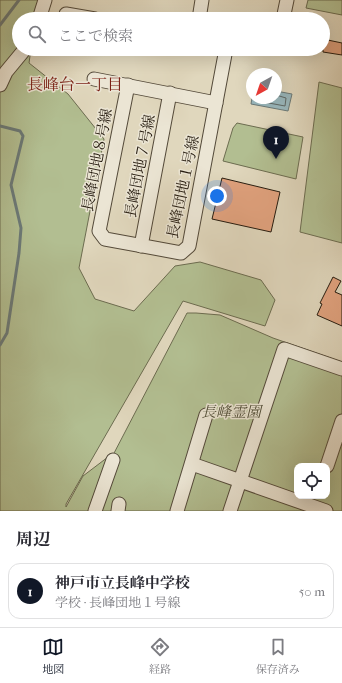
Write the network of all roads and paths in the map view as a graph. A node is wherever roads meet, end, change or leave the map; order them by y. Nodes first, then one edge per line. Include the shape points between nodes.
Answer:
1 (45, 0) edge
2 (202, 0) edge
3 (286, 0) edge
4 (41, 12) edge
5 (200, 12) edge
6 (284, 12) edge
7 (20, 56) edge
8 (225, 56) edge
9 (94, 79) dead end
10 (0, 85) edge
11 (128, 85) junction
12 (170, 93) junction
13 (216, 103) junction
14 (105, 239) joint
15 (141, 246) junction
16 (342, 369) edge
17 (206, 416) dead end
18 (342, 421) edge
19 (113, 460) dead end
20 (328, 463) edge
21 (192, 464) junction
22 (240, 480) junction
23 (314, 504) edge
24 (95, 511) edge
25 (177, 511) edge
26 (230, 511) edge
27 (326, 511) edge

1 - 4 street
2 - 5 street
3 - 6 street
7 - 10 street via 6,72
8 - 13 street, 長峰団地１号線
9 - 11 street
11 - 12 street
11 - 14 street, 長峰団地８号線 via 99,231
12 - 13 street
12 - 15 street, 長峰団地７号線
13 - 15 street, 長峰団地１号線 via 190,246 181,253
14 - 15 street, 長峰団地１号線
16 - 22 street via 284,349
17 - 21 street
18 - 20 street
19 - 24 street
21 - 22 street
21 - 25 street
22 - 23 street
22 - 26 street
23 - 27 street

